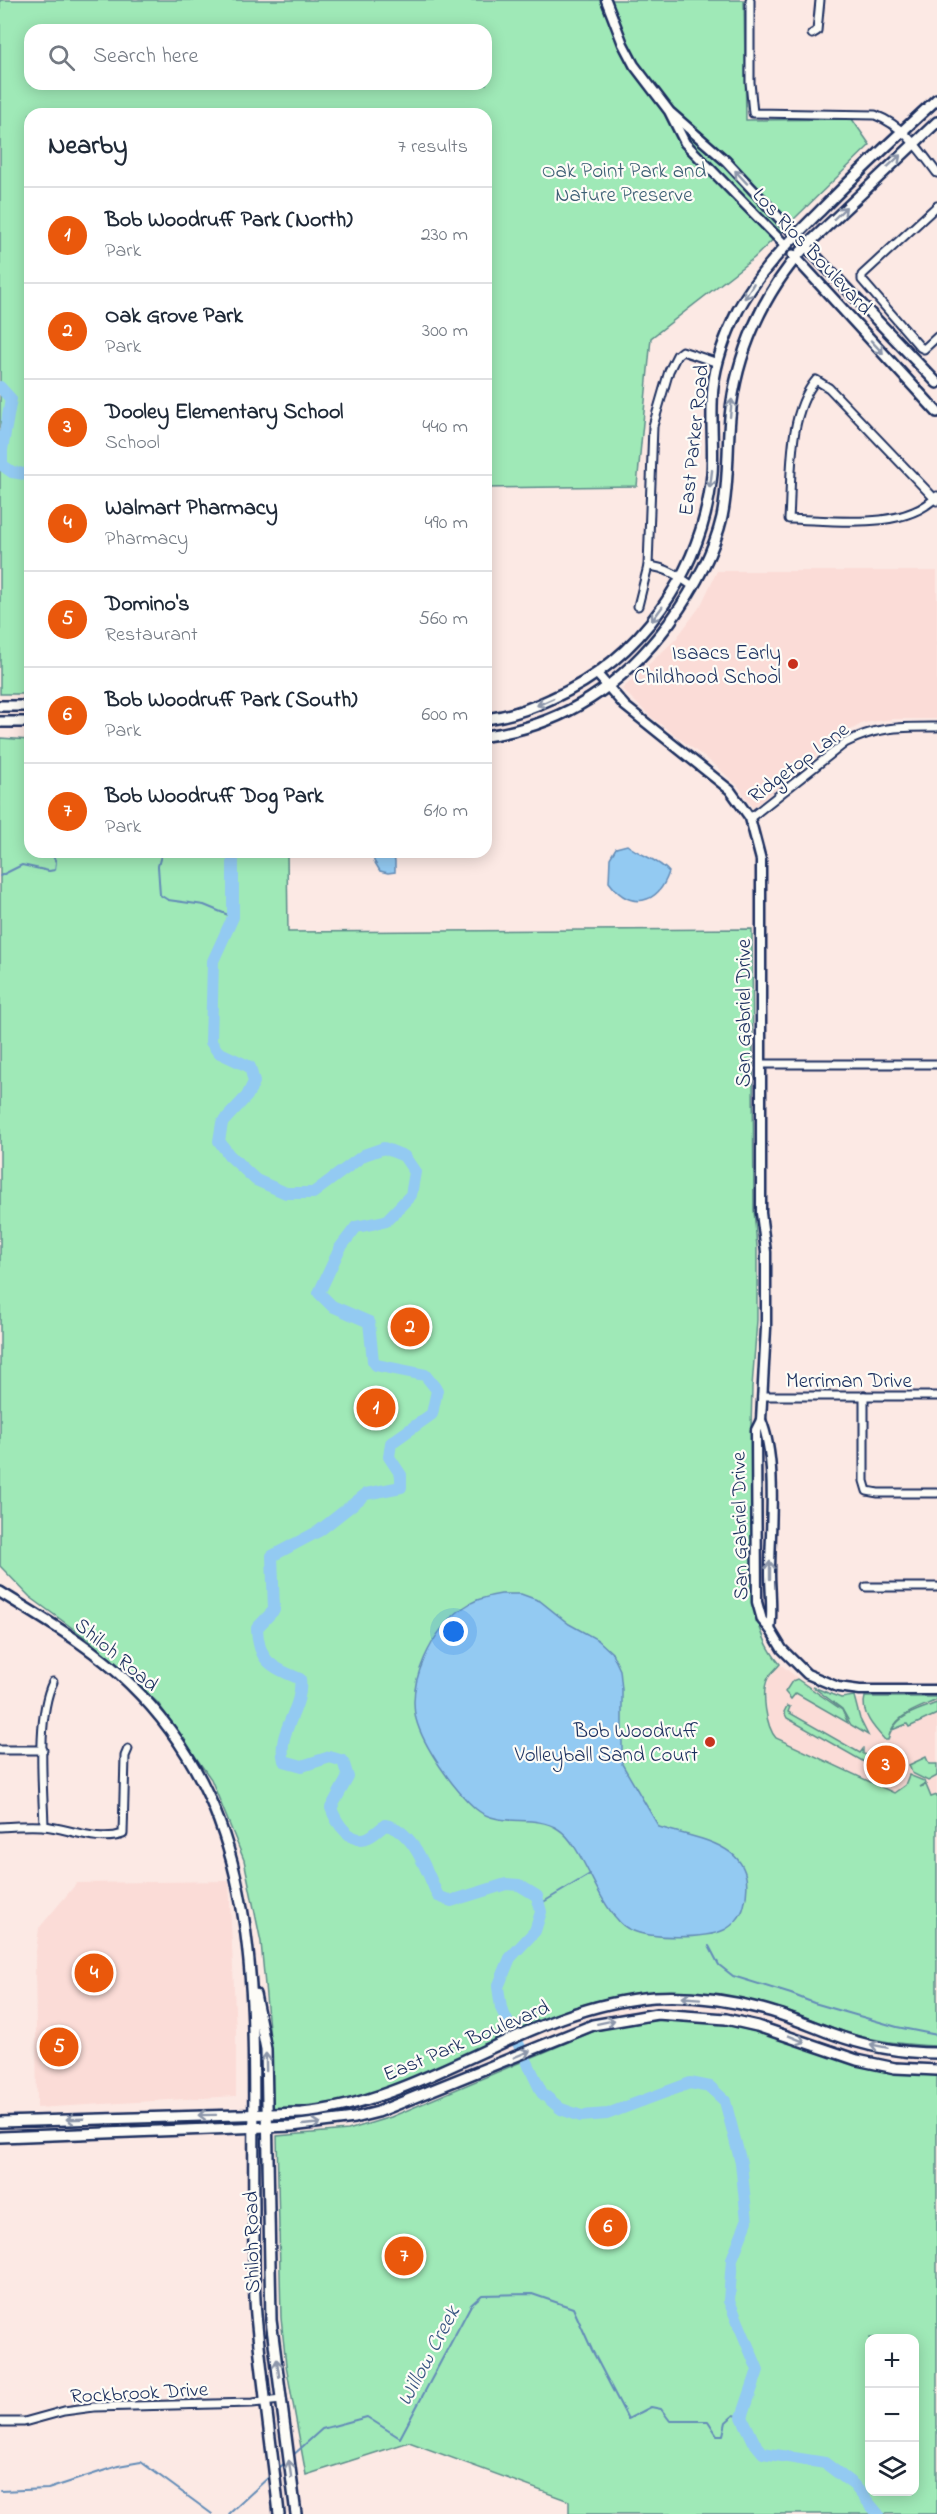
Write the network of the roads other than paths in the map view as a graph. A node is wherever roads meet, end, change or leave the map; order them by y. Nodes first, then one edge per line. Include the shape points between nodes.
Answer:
1 (606, 0) edge
2 (750, 0) edge
3 (820, 0) edge
4 (812, 34) dead end
5 (937, 99) edge
6 (669, 111) junction
7 (937, 122) edge
8 (903, 131) junction
9 (915, 142) junction
10 (937, 173) edge
11 (937, 206) edge
12 (795, 235) junction
13 (786, 246) junction
14 (806, 246) junction
15 (795, 257) junction
16 (937, 337) edge
17 (718, 363) junction
18 (937, 383) edge
19 (937, 412) edge
20 (936, 499) edge
21 (648, 566) junction
22 (680, 578) junction
23 (694, 587) junction
24 (638, 606) dead end
25 (597, 674) junction
26 (607, 688) junction
27 (0, 706) edge
28 (24, 706) edge
29 (521, 711) junction
30 (492, 718) edge
31 (0, 722) edge
32 (24, 722) edge
33 (526, 727) junction
34 (937, 727) edge
35 (492, 735) edge
36 (750, 818) junction
37 (937, 1064) edge
38 (762, 1065) junction
39 (762, 1396) junction
40 (864, 1396) junction
41 (937, 1396) edge
42 (761, 1420) junction
43 (937, 1493) edge
44 (866, 1587) dead end
45 (937, 1587) edge
46 (0, 1592) edge
47 (770, 1629) junction
48 (53, 1682) dead end
49 (937, 1690) edge
50 (128, 1749) dead end
51 (0, 1750) edge
52 (43, 1750) junction
53 (44, 1826) junction
54 (0, 1827) edge
55 (250, 1968) junction
56 (937, 2053) edge
57 (937, 2070) edge
58 (254, 2114) junction
59 (267, 2114) junction
60 (0, 2122) edge
61 (254, 2128) junction
62 (267, 2128) junction
63 (0, 2137) edge
64 (282, 2400) junction
65 (266, 2402) junction
66 (0, 2422) edge
67 (279, 2514) edge
68 (296, 2514) edge

1 - 6 street, Los Rios Boulevard via 634,65
2 - 8 street via 753,113 874,115
3 - 4 street via 817,31
5 - 8 main road, East Parker Road
12 -> 6 street, Los Rios Boulevard via 726,161
6 - 13 street, Los Rios Boulevard via 685,143
7 - 9 main road, East Parker Road
8 - 9 street
8 - 12 main road, East Parker Road
9 - 10 street
14 -> 9 main road, East Parker Road
11 - 16 street via 862,275 862,280 924,349
12 - 13 main road, East Parker Road
12 - 14 main road, Los Rios Boulevard
13 - 15 main road, Los Rios Boulevard
13 -> 17 main road, East Parker Road via 749,291
14 - 15 main road, East Parker Road
14 - 18 main road, Los Rios Boulevard
15 -> 19 main road, Los Rios Boulevard
23 -> 15 main road, East Parker Road via 714,544 722,515 733,391 744,349 768,298
17 - 21 street via 682,351 660,398 653,426
17 -> 22 main road, East Parker Road via 706,509
20 - 20 street via 828,388 816,380 797,417 789,519 886,520 908,515
21 - 22 street via 657,566
21 - 24 street
22 - 23 street
22 -> 25 main road, East Parker Road via 647,628
23 - 26 main road, East Parker Road via 654,644
25 - 26 street, San Gabriel Drive
25 -> 29 main road, East Parker Road
26 - 33 main road, East Parker Road via 571,710
26 - 36 street, San Gabriel Drive via 631,712 717,778
27 - 28 main road
29 - 30 main road, East Parker Road
29 - 33 main road
31 - 32 main road
33 - 35 main road, East Parker Road
34 - 36 street, Ridgetop Lane via 880,728 857,736
36 - 38 street, San Gabriel Drive via 761,860
37 - 38 street
38 - 39 street, San Gabriel Drive via 761,1213 766,1252 766,1328
39 - 40 street, Merriman Drive
39 - 42 street, San Gabriel Drive
40 - 41 street, Merriman Drive
40 - 43 street via 867,1491
47 -> 42 street, San Gabriel Drive via 770,1470
42 - 47 street, San Gabriel Drive via 756,1430 756,1593 762,1620
44 - 45 street
46 - 55 main road, Shiloh Road via 81,1642 129,1682 176,1736 208,1792 226,1839 250,1948
47 - 49 street, San Gabriel Drive via 797,1667 826,1684 860,1690
48 - 52 street via 46,1695
50 - 53 street via 124,1756 123,1834 79,1834
51 - 52 street
52 - 53 street
53 - 54 street
55 - 58 main road, Shiloh Road
59 -> 55 main road, Shiloh Road via 266,2049
56 -> 59 main road, East Park Boulevard via 860,2043 763,2009 730,2002 655,1997 586,2010 358,2104
62 -> 57 main road, East Park Boulevard via 378,2112 593,2025 657,2014 726,2019 857,2060 895,2068
58 - 59 main road, East Park Boulevard
58 -> 60 main road, East Park Boulevard
58 - 61 main road, Shiloh Road
59 - 62 main road, Shiloh Road
61 - 62 main road, East Park Boulevard
61 - 63 main road, East Park Boulevard
61 - 65 main road, Shiloh Road via 255,2304
64 -> 62 main road, Shiloh Road via 271,2320
64 - 65 street, Rockbrook Drive
68 -> 64 main road, Shiloh Road
65 - 66 street, Rockbrook Drive via 94,2407 24,2422
65 - 67 main road, Shiloh Road

